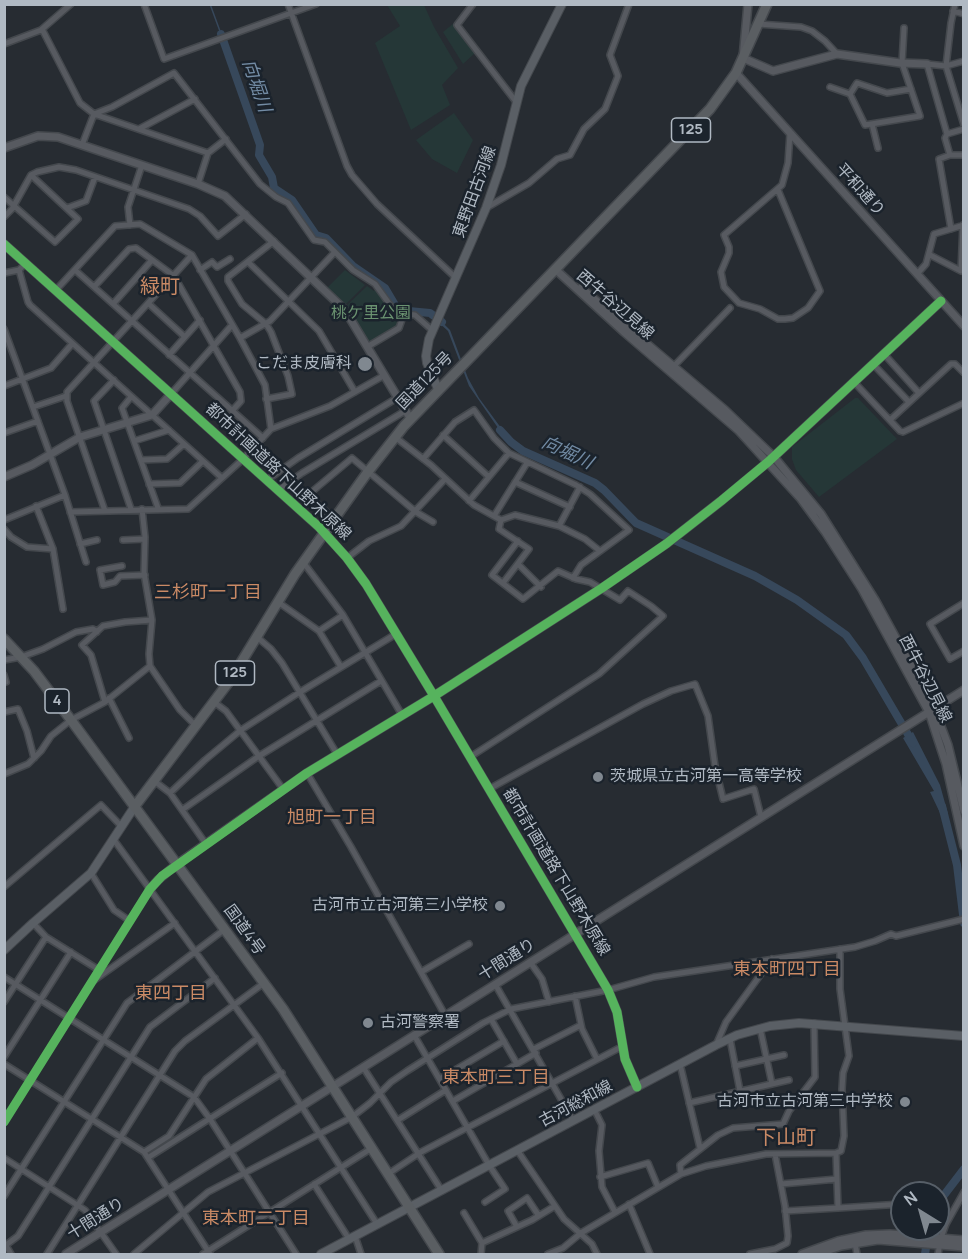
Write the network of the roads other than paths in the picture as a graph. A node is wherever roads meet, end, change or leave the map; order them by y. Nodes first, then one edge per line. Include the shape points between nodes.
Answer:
1 (71, 4) edge
2 (144, 4) edge
3 (288, 4) edge
4 (316, 4) edge
5 (472, 4) edge
6 (629, 4) edge
7 (748, 4) edge
8 (766, 4) edge
9 (955, 4) edge
10 (559, 6) edge
11 (953, 11) junction
12 (291, 13) junction
13 (963, 14) edge
14 (758, 24) junction
15 (904, 28) dead end
16 (42, 29) junction
17 (4, 44) edge
18 (837, 54) junction
19 (743, 58) junction
20 (963, 61) edge
21 (902, 63) junction
22 (927, 64) junction
23 (946, 66) junction
24 (736, 73) junction
25 (830, 87) dead end
26 (911, 89) junction
27 (850, 94) junction
28 (195, 99) junction
29 (517, 103) junction
30 (94, 114) junction
31 (872, 124) junction
32 (963, 127) edge
33 (139, 129) junction
34 (790, 133) junction
35 (946, 134) junction
36 (226, 139) junction
37 (82, 145) junction
38 (4, 147) edge
39 (878, 148) dead end
40 (208, 153) junction
41 (950, 155) junction
42 (963, 157) edge
43 (142, 165) junction
44 (30, 176) junction
45 (94, 177) junction
46 (198, 184) junction
47 (133, 190) junction
48 (778, 190) junction
49 (4, 197) edge
50 (14, 206) junction
51 (67, 208) junction
52 (486, 208) junction
53 (246, 214) junction
54 (4, 217) edge
55 (130, 225) junction
56 (963, 225) edge
57 (951, 229) junction
58 (274, 241) junction
59 (4, 244) edge
60 (334, 253) junction
61 (192, 255) junction
62 (930, 255) junction
63 (230, 259) dead end
64 (152, 260) junction
65 (248, 262) junction
66 (26, 263) junction
67 (555, 269) junction
68 (19, 270) junction
69 (75, 270) junction
70 (200, 270) junction
71 (4, 273) edge
72 (917, 274) junction
73 (174, 276) junction
74 (311, 277) junction
75 (456, 278) junction
76 (94, 287) junction
77 (56, 290) junction
78 (288, 301) junction
79 (941, 301) junction
80 (113, 304) junction
81 (148, 304) junction
82 (730, 308) dead end
83 (404, 314) junction
84 (200, 320) junction
85 (132, 322) junction
86 (266, 324) junction
87 (232, 325) junction
88 (963, 326) edge
89 (4, 328) edge
90 (434, 330) junction
91 (185, 337) junction
92 (240, 338) junction
93 (114, 342) junction
94 (72, 344) junction
95 (7, 345) edge
96 (214, 345) junction
97 (367, 346) junction
98 (884, 354) junction
99 (169, 355) junction
100 (94, 364) junction
101 (873, 364) junction
102 (671, 368) junction
103 (189, 373) junction
104 (963, 373) edge
105 (383, 376) junction
106 (22, 378) junction
107 (114, 380) junction
108 (854, 382) junction
109 (4, 386) edge
110 (438, 389) junction
111 (355, 392) junction
112 (920, 393) junction
113 (171, 394) junction
114 (66, 396) junction
115 (132, 397) junction
116 (397, 398) junction
117 (266, 399) junction
118 (909, 402) junction
119 (963, 403) edge
120 (33, 407) junction
121 (232, 411) junction
122 (152, 415) junction
123 (407, 415) junction
124 (38, 420) junction
125 (890, 420) junction
126 (127, 422) junction
127 (271, 429) junction
128 (104, 430) junction
129 (169, 430) junction
130 (4, 433) edge
131 (443, 435) junction
132 (80, 437) junction
133 (395, 437) junction
134 (262, 438) junction
135 (134, 441) junction
136 (184, 444) junction
137 (509, 453) junction
138 (50, 454) junction
139 (243, 459) junction
140 (423, 459) junction
141 (771, 459) junction
142 (141, 460) junction
143 (203, 461) junction
144 (527, 463) junction
145 (367, 473) junction
146 (4, 477) edge
147 (489, 477) junction
148 (222, 478) junction
149 (445, 479) junction
150 (267, 480) junction
151 (515, 482) junction
152 (149, 484) junction
153 (580, 487) junction
154 (278, 490) junction
155 (65, 495) junction
156 (469, 501) junction
157 (36, 506) junction
158 (570, 507) junction
159 (158, 508) junction
160 (131, 509) junction
161 (141, 509) junction
162 (105, 511) junction
163 (416, 512) junction
164 (70, 513) junction
165 (494, 516) junction
166 (334, 519) junction
167 (4, 520) edge
168 (501, 520) junction
169 (433, 522) dead end
170 (559, 526) junction
171 (4, 529) edge
172 (325, 532) junction
173 (145, 539) junction
174 (97, 540) dead end
175 (123, 540) dead end
176 (518, 541) junction
177 (80, 543) junction
178 (53, 549) junction
179 (600, 551) junction
180 (347, 558) junction
181 (86, 562) dead end
182 (303, 562) junction
183 (519, 565) junction
184 (122, 567) dead end
185 (145, 575) junction
186 (573, 578) junction
187 (503, 583) junction
188 (541, 587) junction
189 (602, 588) junction
190 (278, 602) junction
191 (963, 603) edge
192 (63, 609) dead end
193 (343, 615) junction
194 (152, 620) junction
195 (319, 631) junction
196 (97, 632) junction
197 (396, 634) junction
198 (257, 637) junction
199 (4, 639) edge
200 (963, 651) edge
201 (365, 653) junction
202 (21, 657) junction
203 (4, 660) edge
204 (150, 666) junction
205 (341, 667) junction
206 (381, 681) junction
207 (963, 690) edge
208 (300, 692) junction
209 (434, 696) junction
210 (107, 700) junction
211 (214, 702) junction
212 (932, 710) junction
213 (4, 712) edge
214 (402, 716) junction
215 (71, 720) junction
216 (316, 720) junction
217 (195, 725) junction
218 (241, 730) junction
219 (129, 738) dead end
220 (337, 754) junction
221 (259, 756) junction
222 (470, 757) junction
223 (34, 758) junction
224 (307, 773) junction
225 (4, 774) edge
226 (153, 780) junction
227 (283, 789) junction
228 (489, 789) junction
229 (171, 793) junction
230 (135, 806) junction
231 (182, 810) junction
232 (963, 811) edge
233 (761, 817) junction
234 (122, 827) junction
235 (114, 840) junction
236 (206, 844) junction
237 (963, 846) edge
238 (177, 864) junction
239 (91, 873) junction
240 (4, 887) edge
241 (150, 889) junction
242 (963, 919) edge
243 (130, 921) junction
244 (33, 923) junction
245 (175, 923) junction
246 (225, 929) junction
247 (575, 934) junction
248 (46, 937) junction
249 (469, 944) dead end
250 (840, 949) junction
251 (4, 950) edge
252 (195, 951) junction
253 (71, 952) junction
254 (772, 959) junction
255 (530, 962) junction
256 (99, 970) junction
257 (421, 972) junction
258 (4, 977) edge
259 (215, 978) junction
260 (92, 982) junction
261 (264, 983) junction
262 (16, 984) junction
263 (495, 984) junction
264 (608, 990) junction
265 (575, 996) junction
266 (40, 1000) junction
267 (4, 1002) edge
268 (549, 1002) junction
269 (234, 1005) junction
270 (511, 1010) junction
271 (445, 1016) junction
272 (69, 1018) junction
273 (491, 1019) junction
274 (814, 1023) junction
275 (581, 1025) junction
276 (847, 1026) junction
277 (760, 1029) junction
278 (414, 1035) junction
279 (963, 1036) edge
280 (258, 1038) junction
281 (730, 1039) junction
282 (103, 1040) junction
283 (504, 1041) junction
284 (716, 1045) junction
285 (622, 1046) junction
286 (535, 1051) junction
287 (784, 1055) dead end
288 (4, 1057) edge
289 (131, 1058) junction
290 (427, 1058) junction
291 (597, 1059) junction
292 (767, 1059) junction
293 (4, 1064) edge
294 (517, 1064) junction
295 (680, 1064) junction
296 (735, 1066) junction
297 (363, 1067) junction
298 (282, 1073) junction
299 (159, 1076) junction
300 (440, 1079) junction
301 (30, 1080) junction
302 (789, 1080) dead end
303 (553, 1082) junction
304 (772, 1084) junction
305 (333, 1086) junction
306 (637, 1087) junction
307 (446, 1090) junction
308 (740, 1091) junction
309 (379, 1092) junction
310 (194, 1097) junction
311 (453, 1101) junction
312 (64, 1102) junction
313 (689, 1103) junction
314 (302, 1106) junction
315 (594, 1109) junction
316 (352, 1117) junction
317 (92, 1118) junction
318 (210, 1119) junction
319 (398, 1120) junction
320 (573, 1120) junction
321 (4, 1122) edge
322 (468, 1127) junction
323 (320, 1134) junction
324 (120, 1137) junction
325 (372, 1148) junction
326 (700, 1148) junction
327 (230, 1150) junction
328 (517, 1150) junction
329 (144, 1152) junction
330 (419, 1153) junction
331 (836, 1153) junction
332 (775, 1155) junction
333 (149, 1157) junction
334 (4, 1158) edge
335 (489, 1165) junction
336 (341, 1168) junction
337 (22, 1169) junction
338 (244, 1172) junction
339 (388, 1174) junction
340 (681, 1174) junction
341 (600, 1178) junction
342 (837, 1179) junction
343 (314, 1184) junction
344 (781, 1184) junction
345 (50, 1186) junction
346 (658, 1187) junction
347 (169, 1189) junction
348 (442, 1191) junction
349 (963, 1192) edge
350 (4, 1196) edge
351 (485, 1202) dead end
352 (78, 1204) junction
353 (628, 1204) junction
354 (890, 1205) edge
355 (555, 1206) junction
356 (410, 1208) junction
357 (838, 1208) junction
358 (183, 1211) junction
359 (785, 1211) junction
360 (615, 1212) junction
361 (270, 1213) junction
362 (464, 1213) dead end
363 (950, 1215) edge
364 (539, 1216) junction
365 (377, 1224) junction
366 (517, 1227) junction
367 (101, 1233) junction
368 (581, 1233) junction
369 (890, 1235) edge
370 (352, 1238) junction
371 (890, 1239) edge
372 (939, 1241) joint
373 (482, 1243) junction
374 (855, 1243) junction
375 (5, 1244) edge
376 (963, 1247) edge
377 (207, 1253) edge
378 (11, 1254) edge
379 (47, 1254) edge
380 (66, 1254) edge
381 (116, 1254) edge
382 (134, 1254) edge
383 (296, 1254) edge
384 (324, 1254) edge
385 (361, 1254) edge
386 (439, 1254) edge
387 (481, 1254) edge
388 (548, 1254) edge
389 (597, 1254) edge
390 (650, 1254) edge
391 (750, 1254) edge
392 (802, 1254) edge
393 (817, 1254) edge
394 (857, 1254) edge
395 (938, 1254) edge

1 - 16 street
2 - 12 street via 164,59
3 - 12 street
4 - 12 street
5 - 29 street via 457,25
6 - 52 street via 610,54 618,76 604,109 585,129 570,154
7 - 19 street
8 - 14 highway, 国道125号 / 125
9 - 11 street
10 - 29 main road, 東野田古河線 via 526,74
11 - 13 street
11 - 23 street
12 - 75 street via 352,175 377,204
14 - 18 street via 812,32
14 - 19 highway, 国道125号 / 125
15 - 21 street
16 - 17 street
16 - 30 street via 80,103
18 - 19 street via 773,71
18 - 21 street
19 - 24 highway, 国道125号 / 125
20 - 23 street
21 - 22 street
21 - 26 street
22 - 23 street
22 - 35 street
23 - 32 street
24 - 34 street, 平和通り
24 - 67 highway, 国道125号 / 125 via 699,122
25 - 27 street
26 - 27 street via 887,93 857,83
26 - 31 street via 920,116
27 - 31 street via 865,124
28 - 30 street via 174,73
28 - 33 street
28 - 36 street
29 - 52 main road, 東野田古河線
30 - 33 street
30 - 37 street
31 - 39 street
32 - 35 street
33 - 40 street
34 - 48 street via 786,177
34 - 72 street, 平和通り
35 - 41 street
36 - 40 street
36 - 60 street via 260,184 288,203 314,240 326,243
37 - 38 street via 43,136
37 - 43 street
40 - 46 street
41 - 42 street
41 - 57 street via 939,159
43 - 46 street
43 - 47 street
44 - 45 street via 59,167
44 - 50 street
44 - 51 street
45 - 47 street
45 - 51 street via 86,201
46 - 53 street via 225,196
47 - 53 street via 196,213 218,236
47 - 55 street via 128,207
48 - 48 street via 724,235 729,253 721,272 724,287 739,303 785,319 808,308 820,291
49 - 50 street
50 - 51 street via 56,242 78,219
50 - 54 street
52 - 75 main road, 東野田古河線
53 - 58 street
55 - 61 street via 140,224
55 - 69 street via 115,226
56 - 57 street
56 - 62 street via 961,271
57 - 62 street via 934,234
58 - 65 street
58 - 74 street
59 - 66 street, 都市計画道路下山野木原線
60 - 74 street
60 - 83 street via 378,286 396,313
61 - 70 street
61 - 73 street
62 - 72 street
63 - 70 street via 218,267 212,262
64 - 73 street
64 - 76 street via 136,248 129,249
64 - 80 street
65 - 78 street
65 - 86 street via 228,281 242,304
66 - 68 street
66 - 77 street, 都市計画道路下山野木原線
67 - 102 street, 西牛谷辺見線 via 624,332
67 - 110 highway, 国道125号 / 125
68 - 71 street
68 - 94 street via 28,302
69 - 76 street
69 - 77 street
70 - 87 street
72 - 79 street, 平和通り
73 - 81 street
73 - 84 street
74 - 78 street
74 - 97 street via 345,310
75 - 90 main road, 東野田古河線
76 - 80 street
77 - 93 street, 都市計画道路下山野木原線
78 - 86 street
78 - 111 street via 319,331
79 - 88 street, 平和通り
79 - 98 street
80 - 85 street
81 - 85 street
81 - 91 street
82 - 102 street
83 - 90 street via 417,317
83 - 97 street via 399,328
84 - 91 street
84 - 96 street
85 - 93 street
85 - 99 street
86 - 92 street
86 - 117 street via 276,342 292,394
87 - 92 street
87 - 96 street
89 - 95 street
90 - 110 main road, 東野田古河線 via 426,356
91 - 99 street
92 - 117 street via 265,385
93 - 100 street
93 - 113 street, 都市計画道路下山野木原線
94 - 100 street
94 - 106 street via 51,368
95 - 106 street
96 - 103 street
96 - 121 street via 240,392 241,401
97 - 105 street
98 - 101 street
98 - 112 street
99 - 103 street
100 - 107 street
100 - 114 street
101 - 108 street
101 - 118 street
102 - 141 street, 西牛谷辺見線 via 725,410
103 - 113 street
103 - 121 street
104 - 112 street via 951,364
105 - 111 street
105 - 116 street
106 - 109 street
106 - 120 street
107 - 115 street
107 - 128 street via 94,401
108 - 125 street
108 - 141 street
110 - 123 highway, 国道125号 / 125
111 - 127 street
112 - 118 street
113 - 122 street
113 - 139 street, 都市計画道路下山野木原線
114 - 120 street
114 - 132 street
115 - 122 street
115 - 126 street via 122,408
116 - 123 street
116 - 150 street
117 - 127 street
118 - 125 street
119 - 125 street via 903,432
120 - 124 street
121 - 134 street
122 - 126 street
122 - 129 street
123 - 133 highway, 国道125号 / 125
123 - 154 street
124 - 130 street
124 - 138 street
126 - 128 street
126 - 135 street
127 - 134 street
128 - 132 street
128 - 160 street
129 - 135 street
129 - 136 street
131 - 137 street via 474,410
131 - 140 street
131 - 147 street
132 - 138 street
132 - 162 street
133 - 140 street
133 - 145 highway, 国道125号 / 125
134 - 139 street
135 - 142 street
136 - 142 street via 167,459
136 - 143 street
137 - 144 street
137 - 147 street
138 - 146 street
138 - 155 street
139 - 148 street
139 - 150 street, 都市計画道路下山野木原線
140 - 149 street
141 - 189 street via 666,544
141 - 212 street, 西牛谷辺見線 via 807,496 831,529 875,600
142 - 152 street
143 - 148 street
143 - 152 street via 180,483
144 - 151 street
144 - 153 street
145 - 163 street
145 - 166 highway, 国道125号 / 125
145 - 166 street via 352,458 308,495
147 - 156 street
148 - 159 street via 188,509
149 - 156 street
149 - 163 street
150 - 154 street, 都市計画道路下山野木原線
151 - 158 street
151 - 165 street
152 - 159 street
153 - 158 street
153 - 179 street via 629,530
154 - 172 street, 都市計画道路下山野木原線
155 - 157 street
155 - 164 street
156 - 165 street
157 - 167 street
157 - 178 street
158 - 170 street
159 - 161 street
160 - 161 street
160 - 162 street
161 - 173 street
162 - 164 street
163 - 169 street
163 - 180 street via 401,526 369,541
164 - 177 street
165 - 168 street
166 - 172 highway, 国道125号 / 125
168 - 170 street via 515,515
168 - 176 street via 499,529
170 - 179 street
171 - 178 street via 27,547
172 - 180 street, 都市計画道路下山野木原線
172 - 182 highway, 国道125号 / 125
173 - 175 street
173 - 185 street
174 - 177 street
176 - 183 street via 530,549
176 - 187 street via 492,575
177 - 181 street
178 - 192 street
179 - 186 street via 581,564
180 - 197 street, 都市計画道路下山野木原線
182 - 190 highway, 国道125号 / 125
182 - 193 street
183 - 187 street
183 - 188 street
184 - 185 street via 100,570 103,585 120,576
185 - 194 street
186 - 188 street via 558,572
186 - 189 street
187 - 188 street via 524,599
189 - 209 street
189 - 222 street via 620,600 628,591 663,616 599,674
190 - 195 street
190 - 198 highway, 国道125号 / 125
191 - 200 street via 930,624 951,659
193 - 195 street
193 - 201 street
194 - 196 street via 103,626
194 - 204 street
195 - 205 street
196 - 202 street via 93,628 76,632
196 - 210 street via 82,645 91,655
197 - 201 street
197 - 209 street, 都市計画道路下山野木原線
198 - 208 street via 282,663
198 - 211 highway, 国道125号 / 125
199 - 202 highway, 国道4号 / 4
201 - 205 street
201 - 206 street
202 - 203 street
202 - 215 highway, 国道4号 / 4
204 - 210 street
204 - 217 street
205 - 208 street
206 - 214 street
206 - 216 street
207 - 212 street, 十間通り
208 - 216 street
208 - 218 street
209 - 214 street
209 - 222 street, 都市計画道路下山野木原線
210 - 215 street
210 - 219 street
211 - 217 highway, 国道125号 / 125
211 - 218 street
212 - 232 street, 西牛谷辺見線 via 948,746
212 - 233 street, 十間通り
212 - 237 street, 西牛谷辺見線
213 - 223 street via 18,709
214 - 220 street
215 - 223 street via 51,736
215 - 230 highway, 国道4号 / 4
216 - 220 street
216 - 221 street
217 - 226 highway, 国道125号 / 125
218 - 221 street
218 - 229 street
220 - 224 street
221 - 227 street
221 - 231 street
222 - 228 street, 都市計画道路下山野木原線
223 - 225 street
224 - 227 street
224 - 257 street
226 - 229 street
226 - 230 highway, 国道125号 / 125
227 - 236 street
228 - 233 street via 643,704 695,684 708,716 723,799 754,789
228 - 247 street, 都市計画道路下山野木原線
229 - 231 street
230 - 234 main road
230 - 238 highway, 国道4号 / 4
231 - 236 street
233 - 247 street, 十間通り
234 - 235 main road
234 - 240 street via 101,805
235 - 239 main road
235 - 241 street
236 - 238 street
238 - 241 street
238 - 246 highway, 国道4号 / 4
239 - 243 street via 114,910
239 - 244 main road
241 - 243 street
241 - 245 street
242 - 250 street
243 - 256 street
244 - 248 street
244 - 251 main road
245 - 252 street
245 - 260 street
246 - 252 street
246 - 261 highway, 国道4号 / 4
247 - 255 street, 十間通り
247 - 264 street, 都市計画道路下山野木原線
248 - 253 street
248 - 262 street
249 - 257 street
250 - 254 street
250 - 276 street via 840,989
252 - 259 street
252 - 282 street via 130,1000
253 - 256 street
253 - 266 street
254 - 264 street via 665,975
254 - 284 street via 726,1022
255 - 263 street, 十間通り
255 - 268 street via 542,979
256 - 260 street
257 - 271 street
258 - 262 street
259 - 269 street
259 - 289 street via 154,1023
260 - 272 street
261 - 269 street
261 - 305 highway, 国道4号 / 4
262 - 266 street
262 - 267 street
263 - 270 street
263 - 271 street, 十間通り
264 - 265 street
264 - 285 street, 都市計画道路下山野木原線 via 617,1012
265 - 268 street
265 - 275 street
266 - 272 street
266 - 288 street
268 - 270 street
269 - 280 street
269 - 299 street via 185,1041
270 - 273 street
270 - 286 street
271 - 278 street, 十間通り
272 - 282 street
272 - 301 street
273 - 283 street
273 - 290 street
274 - 276 main road, 古河総和線
274 - 277 main road, 古河総和線
274 - 326 street via 814,1077 783,1124 733,1128
275 - 286 street
275 - 291 street
276 - 279 main road, 古河総和線
276 - 331 street via 849,1056 842,1089 844,1136 841,1151
277 - 281 main road, 古河総和線
277 - 292 street
278 - 290 street
278 - 297 street, 十間通り
280 - 298 street
280 - 310 street via 213,1071
281 - 284 main road, 古河総和線
281 - 296 street
282 - 289 street
282 - 312 street
283 - 294 street
283 - 300 street
284 - 295 main road, 古河総和線
285 - 291 street
285 - 306 street, 都市計画道路下山野木原線
286 - 294 street
286 - 303 street
287 - 292 street
289 - 299 street
289 - 317 street
290 - 300 street
290 - 309 street
291 - 303 street
292 - 296 street
292 - 304 street
293 - 301 street
294 - 311 street
295 - 306 main road, 古河総和線
295 - 313 street
296 - 308 street
297 - 305 street, 十間通り
297 - 309 street
298 - 314 street
298 - 318 street
299 - 310 street
299 - 324 street
300 - 307 street
301 - 312 street
301 - 321 street
302 - 304 street
303 - 320 street
303 - 322 street
304 - 308 street
305 - 314 street, 十間通り
305 - 316 highway, 国道4号 / 4
306 - 315 main road, 古河総和線
307 - 311 street
307 - 319 street
308 - 313 street
309 - 316 street
309 - 319 street
310 - 318 street
310 - 329 street via 169,1136
311 - 322 street
312 - 317 street
312 - 337 street
313 - 326 street
314 - 323 street
314 - 327 street, 十間通り
315 - 320 main road, 古河総和線
315 - 341 street via 602,1125
316 - 323 street
316 - 325 highway, 国道4号 / 4
317 - 324 street
317 - 345 street
318 - 327 street
318 - 333 street
319 - 330 street
320 - 328 main road, 古河総和線
322 - 330 street
322 - 335 street
323 - 336 street
323 - 338 street
324 - 329 street
324 - 352 street
325 - 336 street
325 - 339 highway, 国道4号 / 4
326 - 340 street via 680,1165
327 - 338 street
327 - 347 street, 十間通り
328 - 335 main road, 古河総和線
328 - 355 street
329 - 333 street
330 - 339 street
330 - 348 street
331 - 332 street
331 - 342 street
332 - 340 street
332 - 344 street
333 - 347 street
334 - 337 street
335 - 348 main road, 古河総和線
335 - 351 street via 505,1189
336 - 343 street
336 - 365 street
337 - 345 street
337 - 350 street
338 - 358 street
338 - 361 street
339 - 356 highway, 国道4号 / 4
340 - 346 street
341 - 346 street via 648,1163
341 - 360 street
342 - 344 street
342 - 357 street
343 - 361 street
343 - 370 street
344 - 359 street
345 - 352 street
345 - 375 street via 18,1236
346 - 353 street
347 - 358 street
347 - 367 street, 十間通り
348 - 356 main road, 古河総和線
349 - 363 street
352 - 367 street
352 - 379 street
353 - 360 street
353 - 390 street
354 - 357 street
355 - 364 street
355 - 368 street
356 - 365 main road, 古河総和線
356 - 386 highway, 国道4号 / 4
357 - 359 street
358 - 377 street
358 - 382 street
359 - 391 street via 787,1243 775,1250
360 - 368 street
361 - 377 street
361 - 383 street
362 - 373 street
364 - 366 street
364 - 366 street via 527,1198 508,1211
365 - 370 main road, 古河総和線
366 - 373 street
367 - 380 street, 十間通り
367 - 381 street
368 - 388 street
368 - 389 street
369 - 392 street via 854,1237
370 - 384 main road, 古河総和線
370 - 385 street
371 - 374 street
372 - 376 street
372 - 395 street
373 - 387 street
374 - 393 street
374 - 394 street
375 - 378 street

